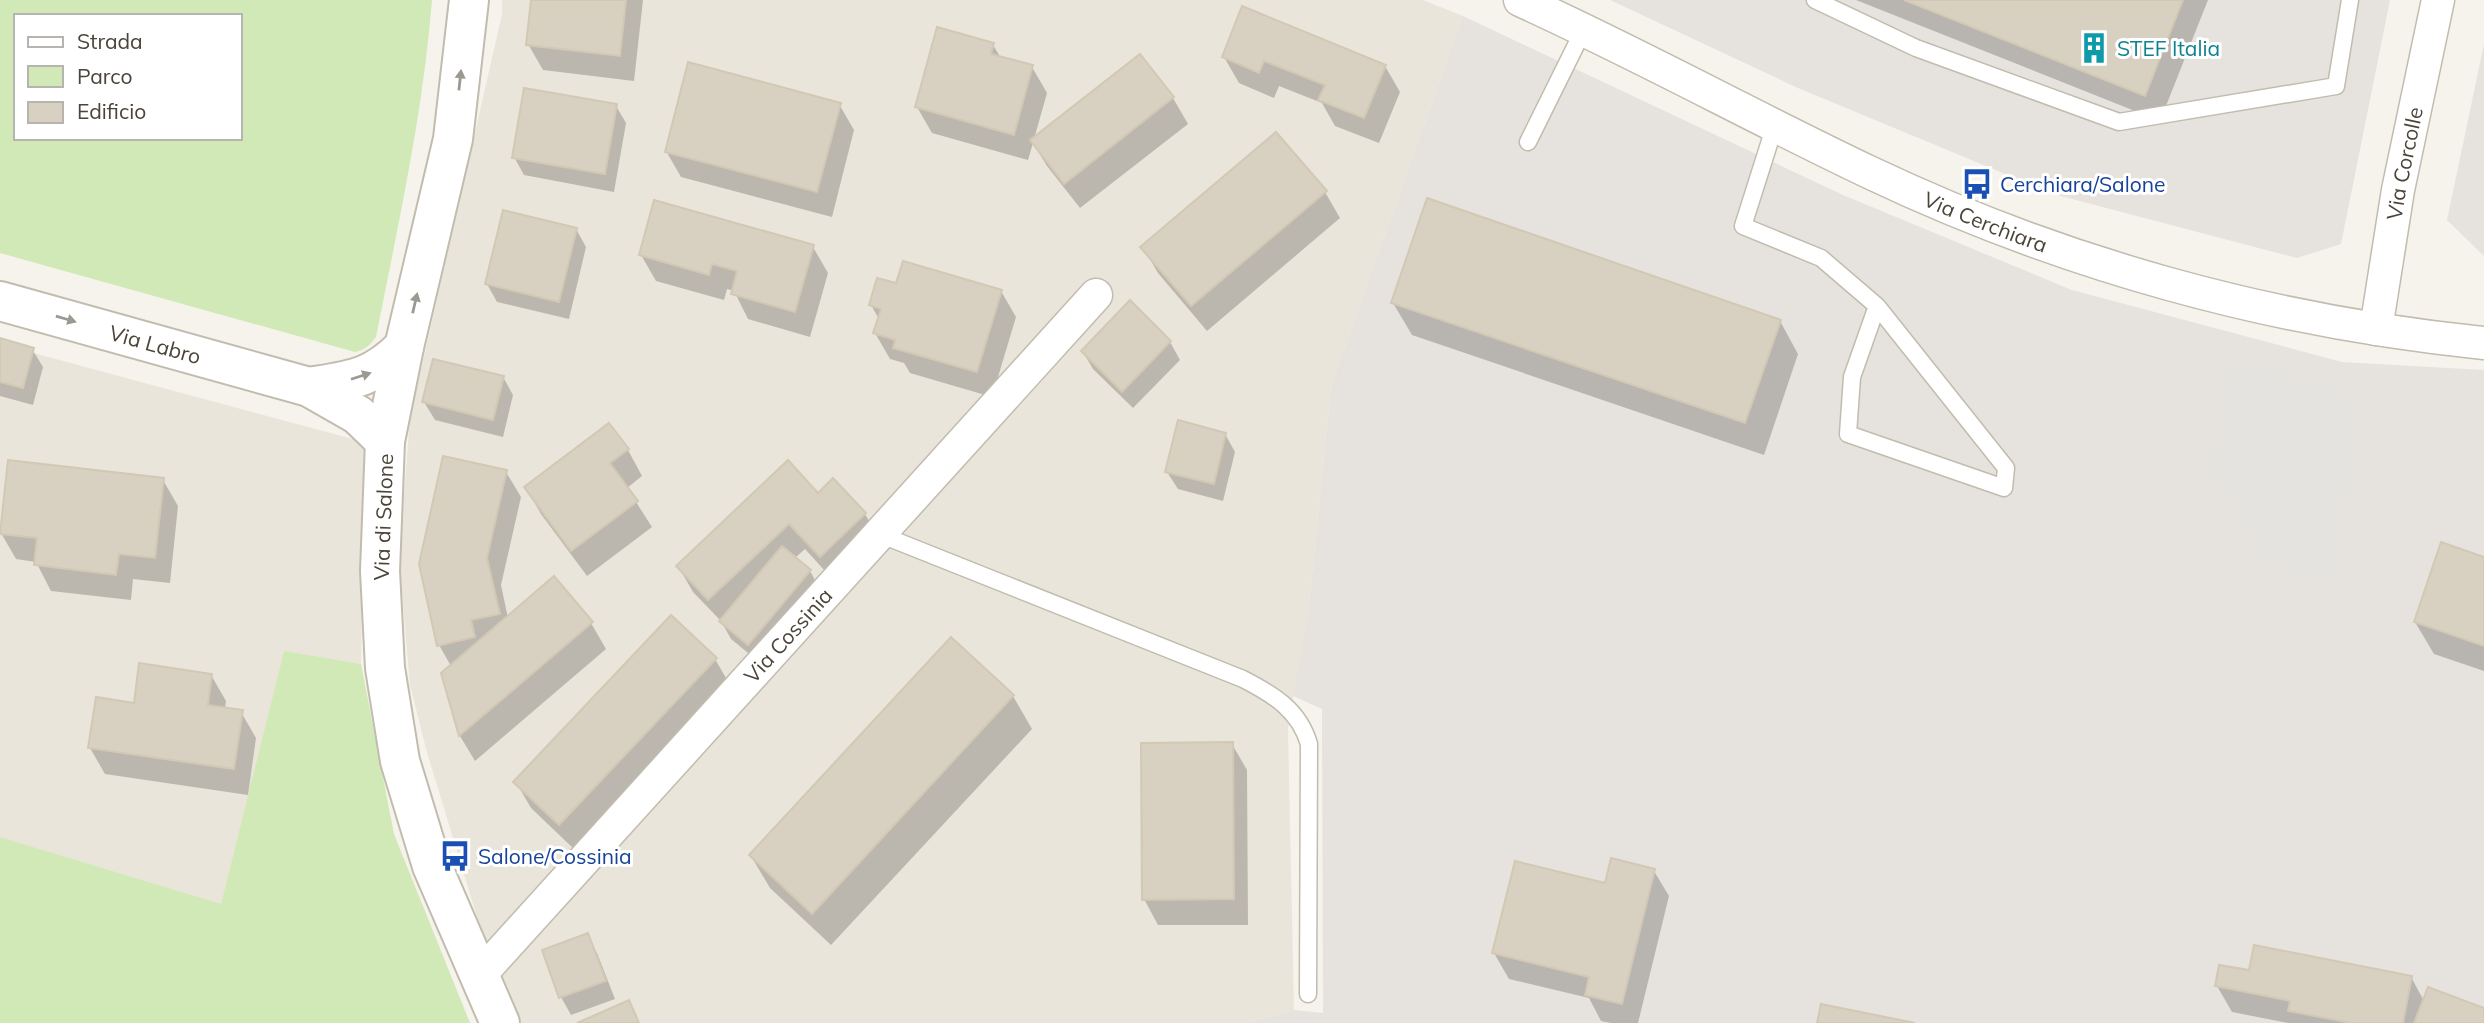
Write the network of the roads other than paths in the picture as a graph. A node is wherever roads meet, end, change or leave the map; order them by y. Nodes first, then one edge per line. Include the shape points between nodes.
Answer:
1 (469, 0) edge
2 (1520, 0) edge
3 (1815, 0) edge
4 (2350, 0) edge
5 (2438, 0) edge
6 (1584, 29) junction
7 (1775, 125) junction
8 (1528, 142) dead end
9 (1096, 295) dead end
10 (0, 301) edge
11 (1877, 306) junction
12 (2376, 329) junction
13 (2484, 344) edge
14 (404, 346) junction
15 (309, 387) junction
16 (385, 441) junction
17 (879, 534) junction
18 (479, 976) junction
19 (1308, 994) dead end
20 (500, 1023) edge

14 -> 1 street, Via di Salone via 453,139
2 - 6 street, Via Cerchiara
3 - 4 lane via 1916,48 2119,121 2336,86
5 - 12 street, Via Corcolle via 2398,190
6 - 7 street, Via Cerchiara
6 - 8 lane
7 - 11 lane via 1742,226 1821,258
7 - 12 street, Via Cerchiara via 1872,174 1985,222 2128,272 2274,310
9 - 17 street, Via Cossinia
10 -> 15 street, Via Labro
11 - 11 lane via 1852,377 1848,434 2004,488 2006,468
12 - 13 street, Via Cerchiara
15 -> 14 street, Via Labro via 377,371
14 - 16 street, Via di Salone
15 - 16 street, Via Labro via 358,415
16 - 18 street, Via di Salone via 380,571 385,668 400,761 432,866
17 - 18 street, Via Cossinia
17 - 19 lane via 1243,680 1283,702 1305,730 1309,744
18 - 20 street, Via di Salone

